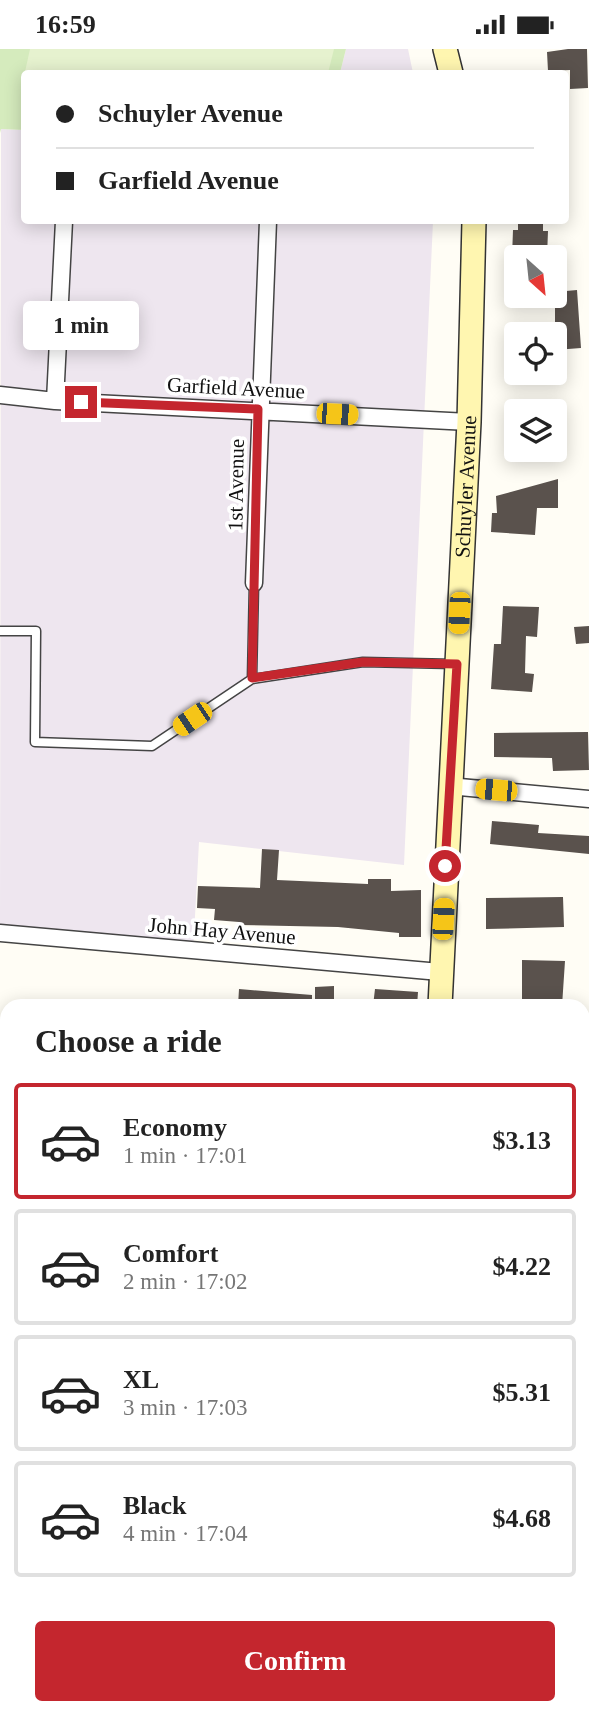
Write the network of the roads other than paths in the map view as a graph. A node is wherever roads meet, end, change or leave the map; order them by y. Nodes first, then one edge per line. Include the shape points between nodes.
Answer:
1 (445, 49) edge
2 (450, 70) edge
3 (64, 224) edge
4 (268, 224) edge
5 (474, 224) edge
6 (0, 395) edge
7 (55, 401) junction
8 (258, 409) junction
9 (469, 422) junction
10 (254, 583) joint
11 (0, 631) edge
12 (457, 664) junction
13 (252, 678) junction
14 (449, 786) junction
15 (589, 799) edge
16 (0, 933) edge
17 (440, 971) junction
18 (440, 999) edge

1 - 2 main road
3 - 7 street
4 - 8 street, 1st Avenue
5 - 9 main road, Schuyler Avenue
6 - 7 street, Garfield Avenue
7 - 8 street, Garfield Avenue
8 - 9 street, Garfield Avenue
8 - 10 street, 1st Avenue
9 - 12 main road, Schuyler Avenue
10 - 13 lane
11 - 13 lane via 36,631 35,742 152,746
12 - 13 lane via 363,662
12 - 14 main road, Schuyler Avenue
14 - 15 street
14 - 17 main road, Schuyler Avenue
16 - 17 street, John Hay Avenue
17 - 18 main road, Schuyler Avenue

